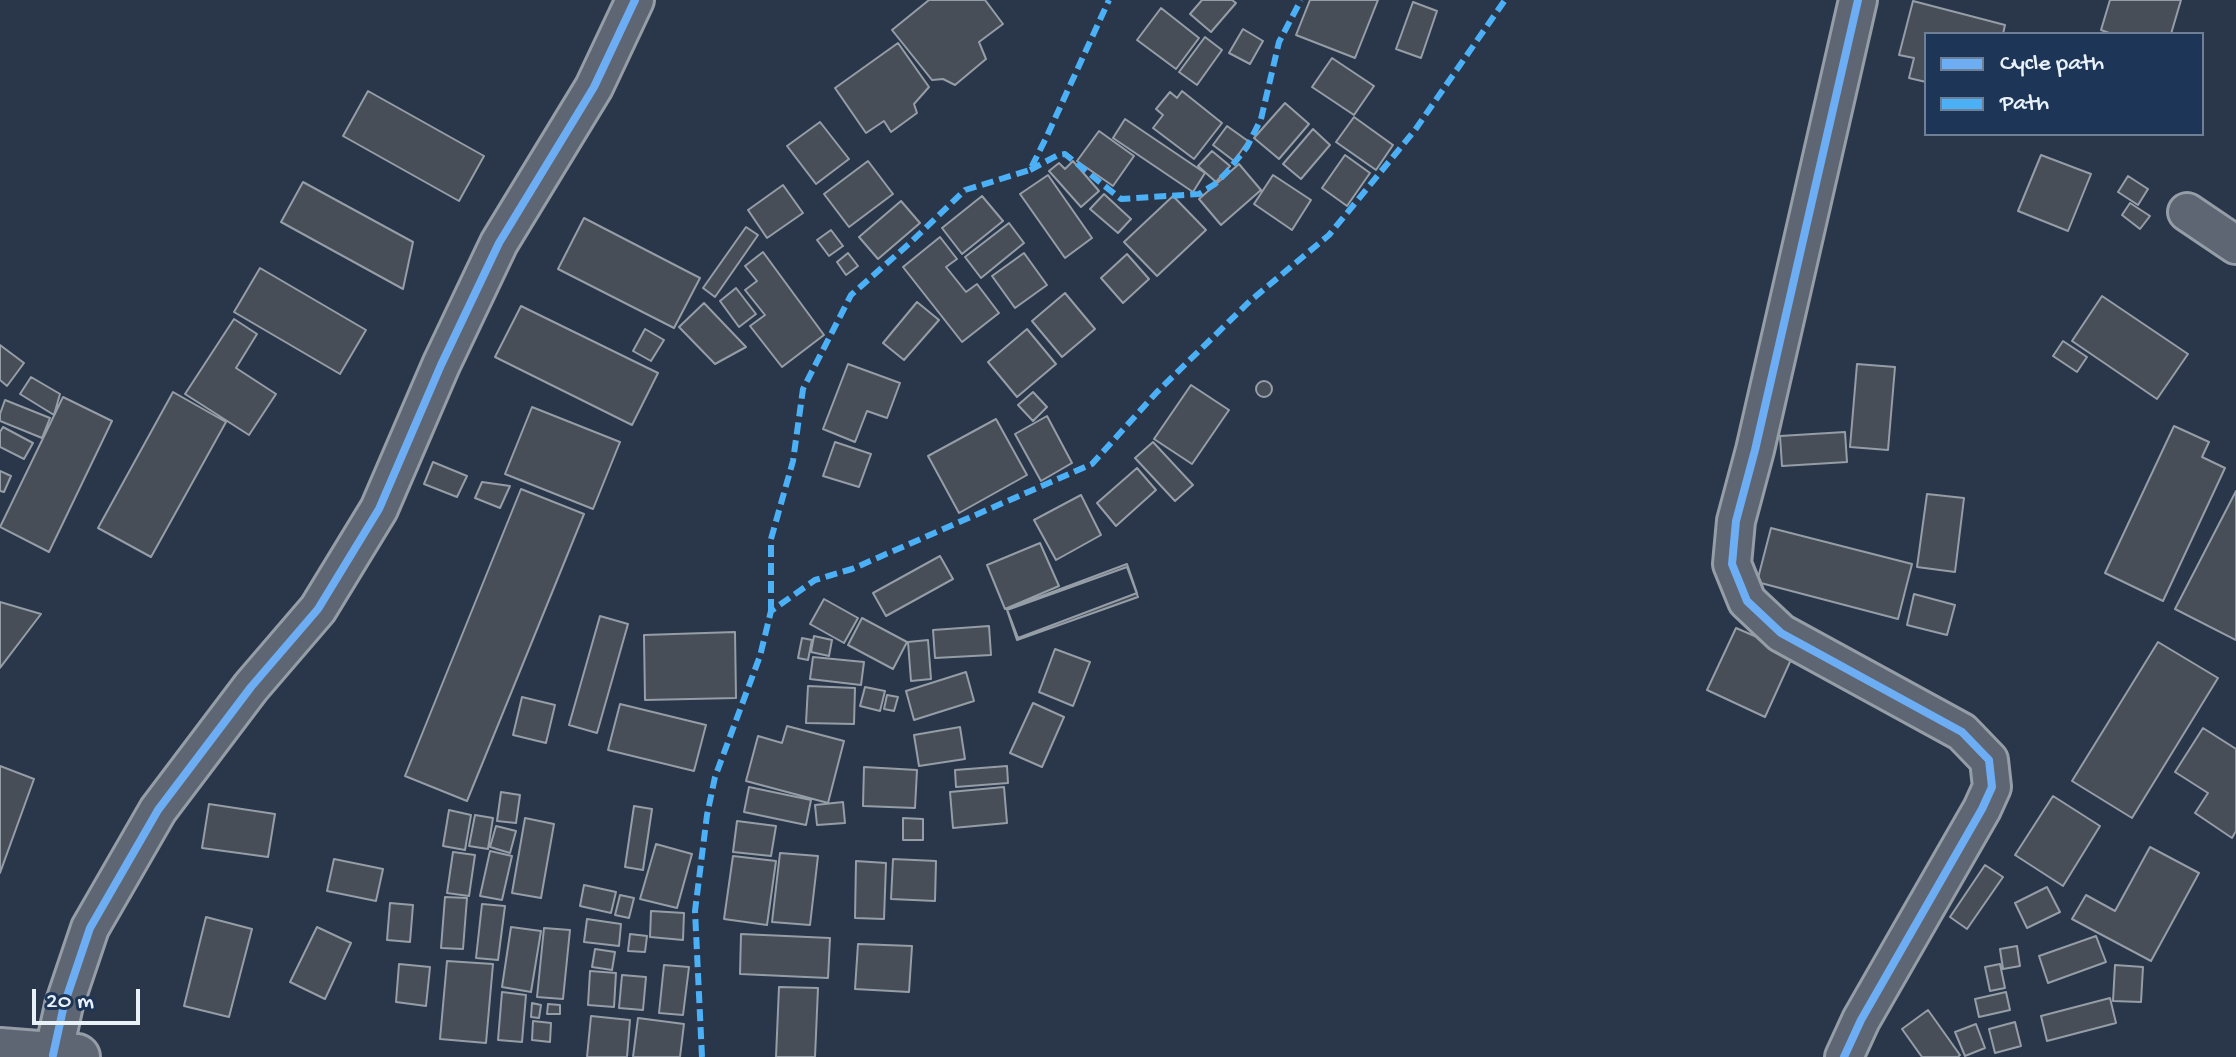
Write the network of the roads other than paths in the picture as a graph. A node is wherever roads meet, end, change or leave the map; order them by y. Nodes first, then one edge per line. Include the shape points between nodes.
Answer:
1 (635, 0) edge
2 (1858, 0) edge
3 (2187, 212) dead end
4 (2236, 245) edge
5 (0, 1051) edge
6 (65, 1056) edge
7 (1844, 1057) edge

1 - 6 street via 594,87 499,243 379,509 318,609 158,810 90,928 64,1005
2 - 7 street via 1736,521 1732,564 1747,601 1781,633 1962,732 1989,760 1992,787
3 - 4 street
5 - 6 main road

